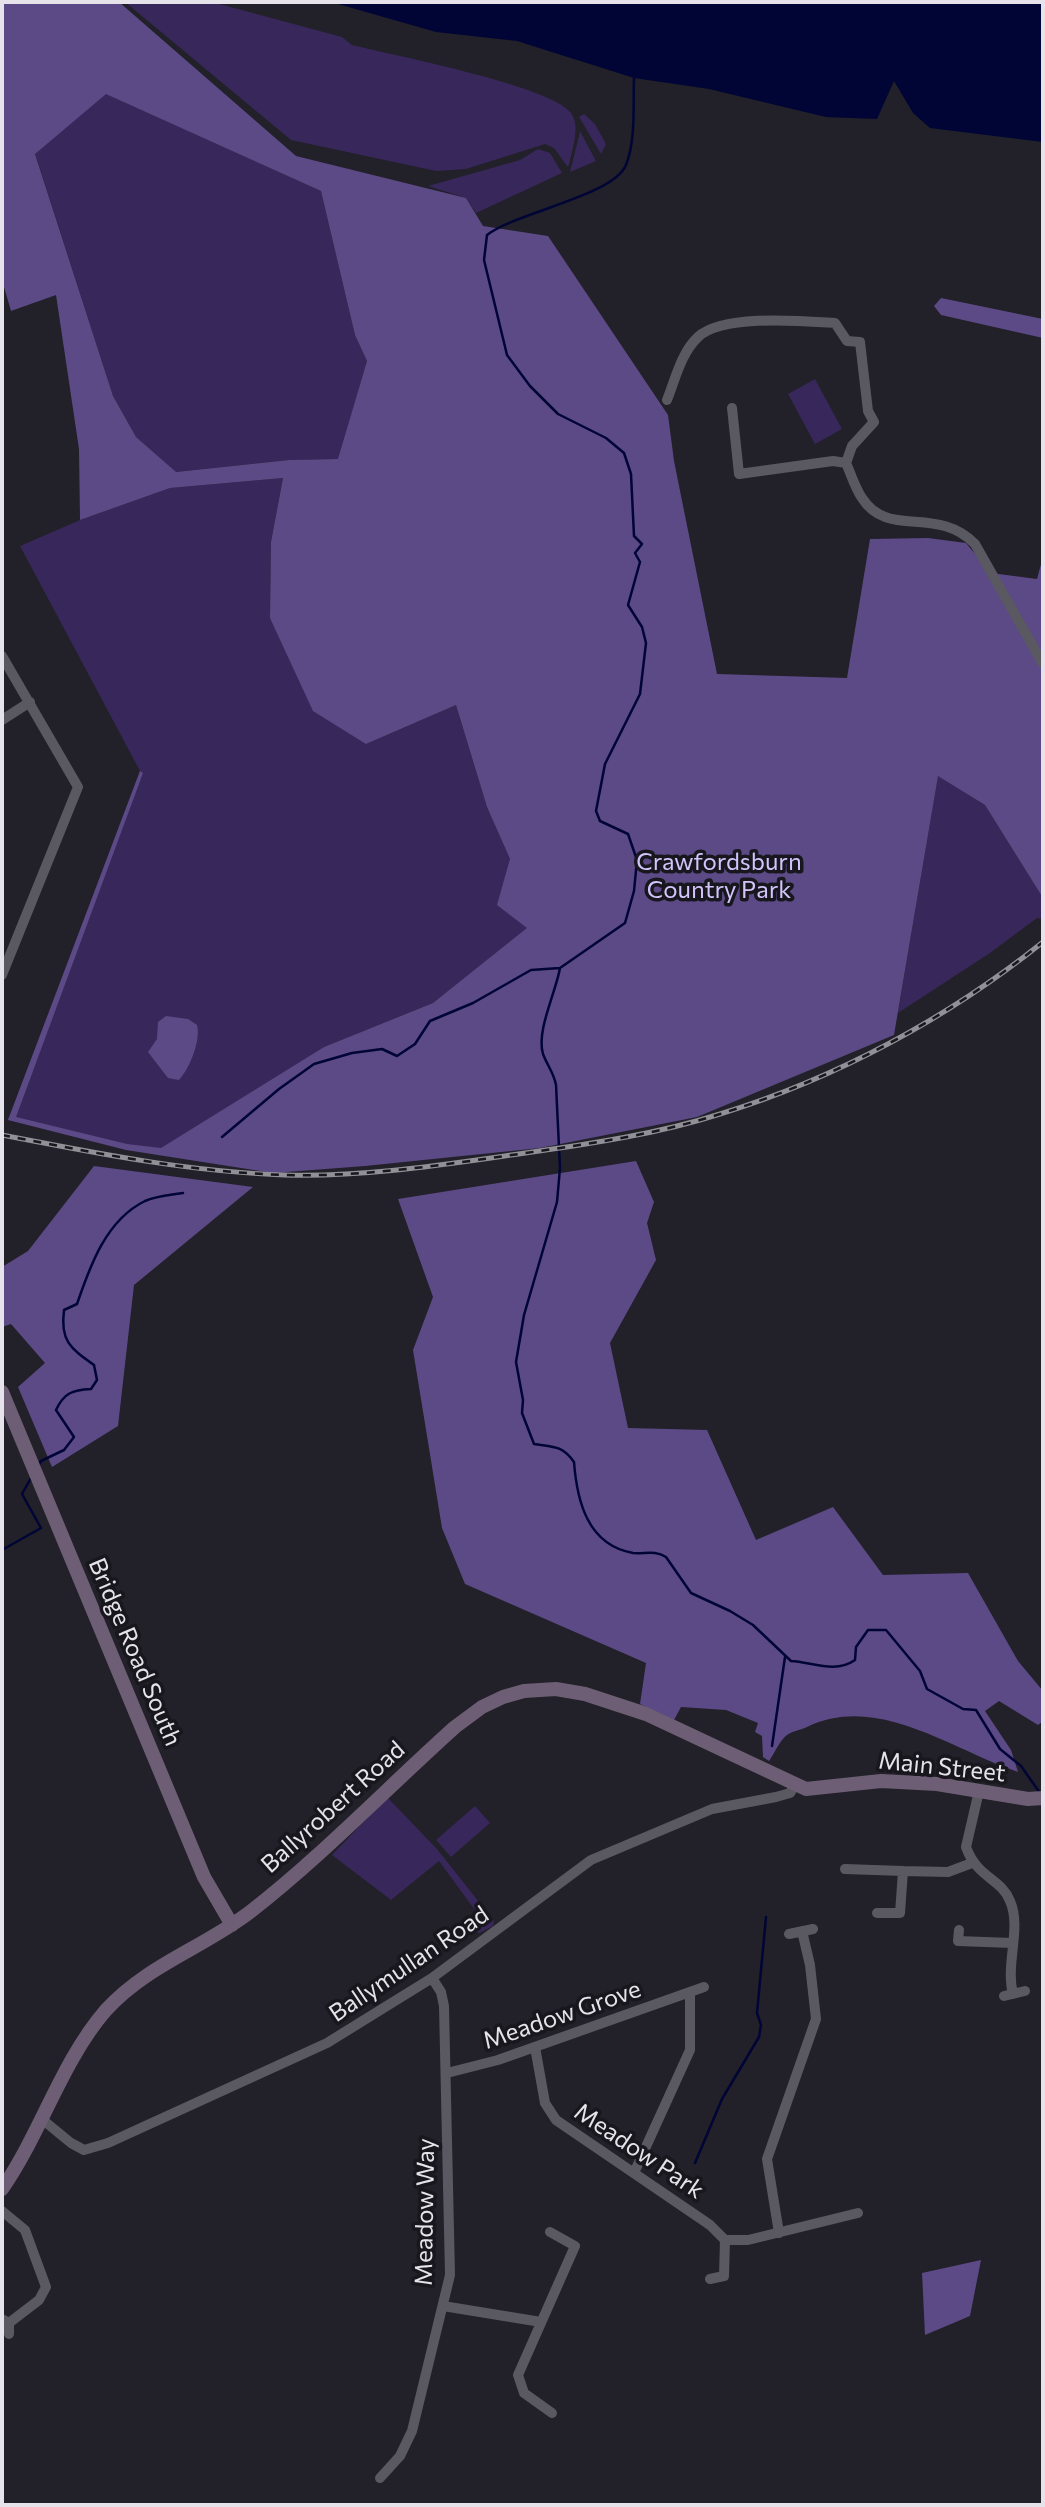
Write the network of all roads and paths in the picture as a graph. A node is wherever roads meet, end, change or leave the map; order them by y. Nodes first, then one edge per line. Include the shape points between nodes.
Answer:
1 (667, 400) dead end
2 (732, 408) dead end
3 (846, 463) junction
4 (2, 656) edge
5 (1043, 664) edge
6 (30, 702) junction
7 (2, 720) edge
8 (5, 956) edge
9 (2, 975) edge
10 (2, 1392) edge
11 (795, 1785) junction
12 (979, 1791) junction
13 (1043, 1798) edge
14 (972, 1863) junction
15 (845, 1869) dead end
16 (903, 1871) junction
17 (877, 1913) dead end
18 (232, 1925) junction
19 (813, 1929) dead end
20 (959, 1930) dead end
21 (802, 1931) junction
22 (789, 1934) dead end
23 (1012, 1943) junction
24 (432, 1978) junction
25 (704, 1987) dead end
26 (1026, 1991) dead end
27 (690, 1993) junction
28 (535, 2047) junction
29 (447, 2073) junction
30 (43, 2120) junction
31 (634, 2173) junction
32 (2, 2189) edge
33 (2, 2211) edge
34 (858, 2213) dead end
35 (550, 2232) dead end
36 (779, 2233) junction
37 (725, 2240) junction
38 (710, 2279) dead end
39 (443, 2306) junction
40 (541, 2322) junction
41 (7, 2325) edge
42 (552, 2413) dead end
43 (380, 2477) dead end

1 - 3 street via 683,358 708,330 779,319 835,323 847,341 860,342 868,411 874,422 852,446
2 - 3 street via 739,474
3 - 5 street via 860,496 884,517 944,523 975,544
4 - 6 street
6 - 7 street
6 - 8 street via 78,788
8 - 9 street
10 - 18 main road, Bridge Road South via 204,1877
11 - 12 main road, Main Street via 806,1789 881,1781
11 - 18 main road, Ballyrobert Road via 618,1703 556,1689 524,1691 482,1707 455,1727
11 - 24 street, Ballymullan Road via 790,1793 712,1809 591,1860
12 - 13 main road, Main Street
12 - 14 street via 966,1835
14 - 16 street via 948,1872
14 - 23 street via 1005,1890 1013,1915
15 - 16 street
16 - 17 street via 905,1913
18 - 30 main road, Ballyrobert Road via 164,1962 125,1991 86,2037
19 - 21 street
20 - 23 street via 958,1946
21 - 22 street
21 - 36 street via 816,2019 767,2159
23 - 26 street via 1008,1995
24 - 29 street, Meadow Way via 444,2006
24 - 30 street, Ballymullan Road via 327,2043 108,2143 84,2150
25 - 27 street, Meadow Grove
27 - 28 street, Meadow Grove
27 - 31 street via 690,2050
28 - 29 street, Meadow Grove
28 - 31 street, Meadow Park via 551,2115
29 - 39 street, Meadow Way via 450,2275
30 - 32 main road, Ballyrobert Road
31 - 37 street, Meadow Park
33 - 41 street via 25,2230 46,2287 39,2300
34 - 36 street
35 - 40 street via 575,2246
36 - 37 street
37 - 38 street via 724,2276
39 - 40 street
39 - 43 street, Meadow Way via 412,2431 400,2456
40 - 42 street via 518,2381 524,2393

